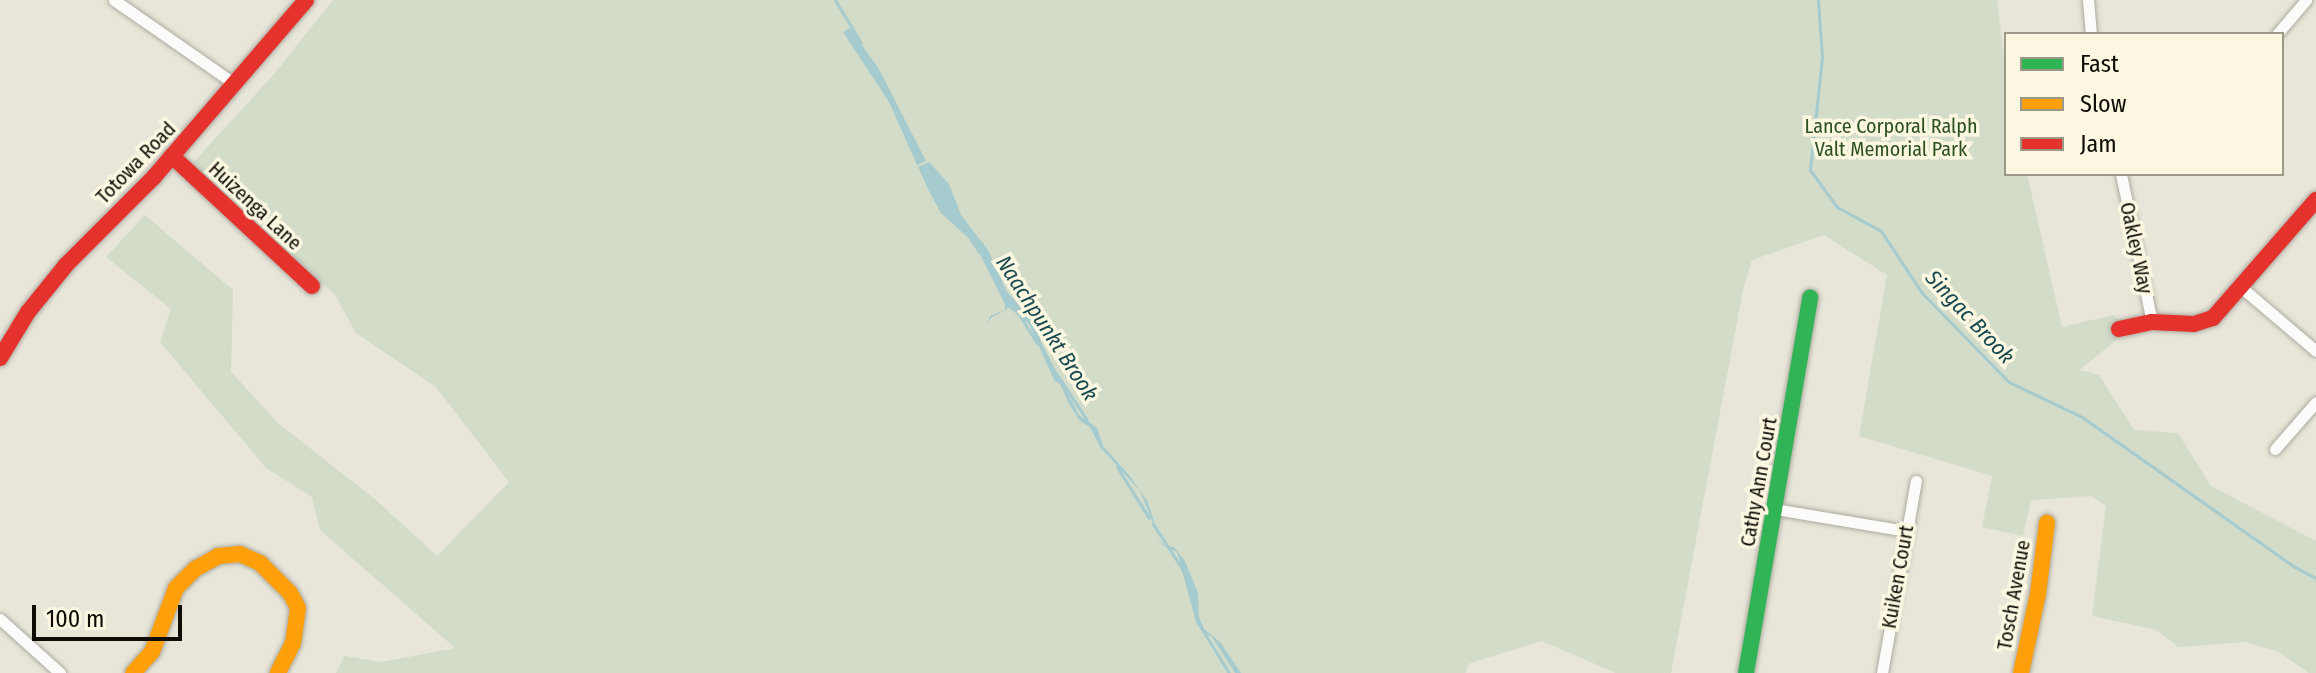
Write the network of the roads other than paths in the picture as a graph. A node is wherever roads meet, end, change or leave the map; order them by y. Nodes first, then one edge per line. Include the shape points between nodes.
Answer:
1 (114, 0) edge
2 (306, 0) edge
3 (2088, 0) edge
4 (2306, 0) edge
5 (2091, 32) edge
6 (2279, 32) edge
7 (235, 84) junction
8 (172, 156) junction
9 (2121, 176) edge
10 (2316, 200) edge
11 (312, 286) dead end
12 (2242, 288) junction
13 (1810, 297) dead end
14 (2152, 322) junction
15 (2119, 329) dead end
16 (2316, 351) edge
17 (0, 358) edge
18 (2316, 402) edge
19 (2275, 449) dead end
20 (1916, 481) dead end
21 (1775, 509) junction
22 (2047, 523) dead end
23 (1906, 531) junction
24 (0, 619) edge
25 (60, 673) edge
26 (133, 673) edge
27 (278, 673) edge
28 (1746, 673) edge
29 (1882, 673) edge
30 (2021, 673) edge

1 - 7 street
2 - 7 street, Totowa Road
3 - 5 street
4 - 6 street
7 - 8 street, Totowa Road
8 - 11 street, Huizenga Lane
8 - 17 street, Totowa Road via 66,265
9 - 14 street, Oakley Way
10 - 12 street
12 - 14 street via 2213,318 2194,324
12 - 16 street
13 - 21 street, Cathy Ann Court
14 - 15 street
18 - 19 street
20 - 23 street, Kuiken Court
21 - 23 street
21 - 28 street, Cathy Ann Court
22 - 30 street, Tosch Avenue
23 - 29 street, Kuiken Court
24 - 25 street
26 - 27 street via 152,652 176,588 218,556 240,554 260,563 298,608 293,643

